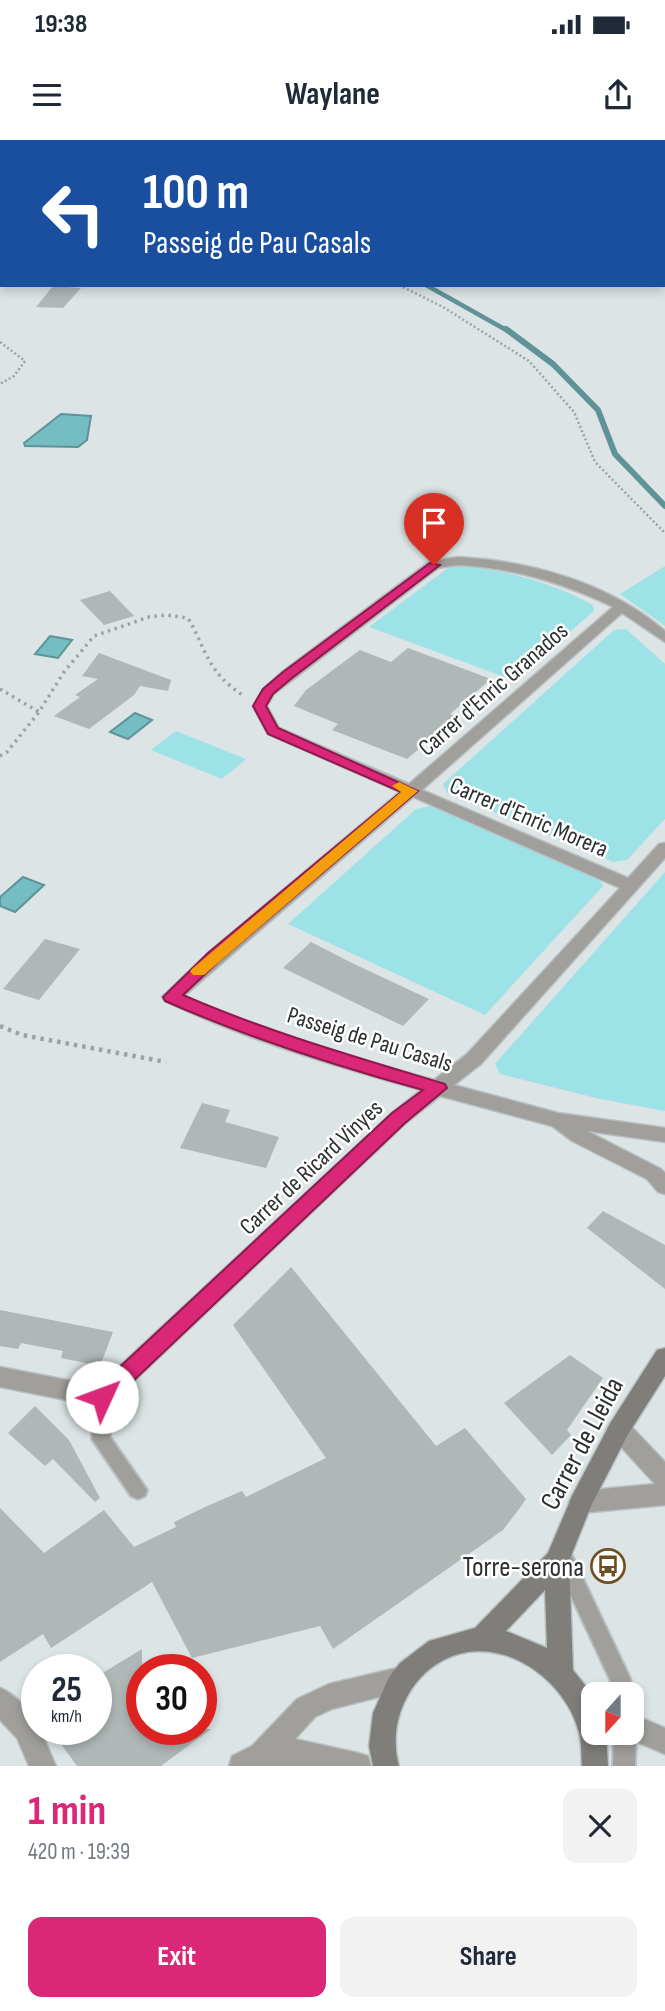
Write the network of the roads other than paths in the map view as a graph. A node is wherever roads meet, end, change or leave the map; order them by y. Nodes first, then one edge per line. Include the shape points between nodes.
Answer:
1 (622, 606) junction
2 (665, 638) edge
3 (411, 791) junction
4 (665, 848) edge
5 (631, 886) junction
6 (171, 997) joint
7 (438, 1088) junction
8 (558, 1120) junction
9 (665, 1135) edge
10 (665, 1186) edge
11 (665, 1357) edge
12 (0, 1377) edge
13 (102, 1397) junction
14 (620, 1429) junction
15 (665, 1478) edge
16 (138, 1490) dead end
17 (665, 1494) edge
18 (581, 1502) junction
19 (559, 1557) junction
20 (481, 1639) junction
21 (559, 1671) junction
22 (401, 1680) junction
23 (622, 1682) edge
24 (581, 1698) edge
25 (0, 1701) edge
26 (644, 1732) edge
27 (665, 1741) edge
28 (595, 1745) edge
29 (625, 1745) edge
30 (252, 1761) edge
31 (43, 1766) edge
32 (358, 1766) edge
33 (386, 1766) edge
34 (595, 1766) edge
35 (624, 1766) edge

1 - 2 street
1 - 3 street, Carrer d'Enric Granados
1 - 3 street, Carrer d'Enric Morera via 508,564 451,559 434,565 268,692 260,706 273,731
3 - 5 street, Carrer d'Enric Morera
3 - 6 street, Carrer d'Enric Granados
4 - 5 street, Carrer de Ricard Vinyes
5 - 7 street, Carrer de Ricard Vinyes via 474,1059
6 - 7 street, Passeig de Pau Casals via 216,1018 347,1063
7 - 8 street, Passeig de Pau Casals
7 - 13 street, Carrer de Ricard Vinyes via 399,1118
8 - 9 street, Passeig de Pau Casals
8 - 10 street, Passeig de Pau Casals via 579,1136 654,1174
11 - 14 main road, Carrer de Lleida
12 - 13 street
13 - 16 lane via 101,1439
14 - 15 street
14 - 18 main road, Carrer de Lleida
17 - 18 street
18 - 19 main road, Carrer de Lleida
19 - 20 main road, Carrer de Lleida
19 - 21 main road, Carrer de Lleida
19 - 23 lane
20 - 21 main road via 509,1643 536,1654
20 - 22 main road via 436,1650
21 - 24 main road
22 - 30 street via 329,1697 306,1708
22 - 33 main road via 388,1704 383,1731
25 - 31 street via 26,1729
26 - 27 street
28 - 34 main road
29 - 35 lane
30 - 32 street via 301,1752

